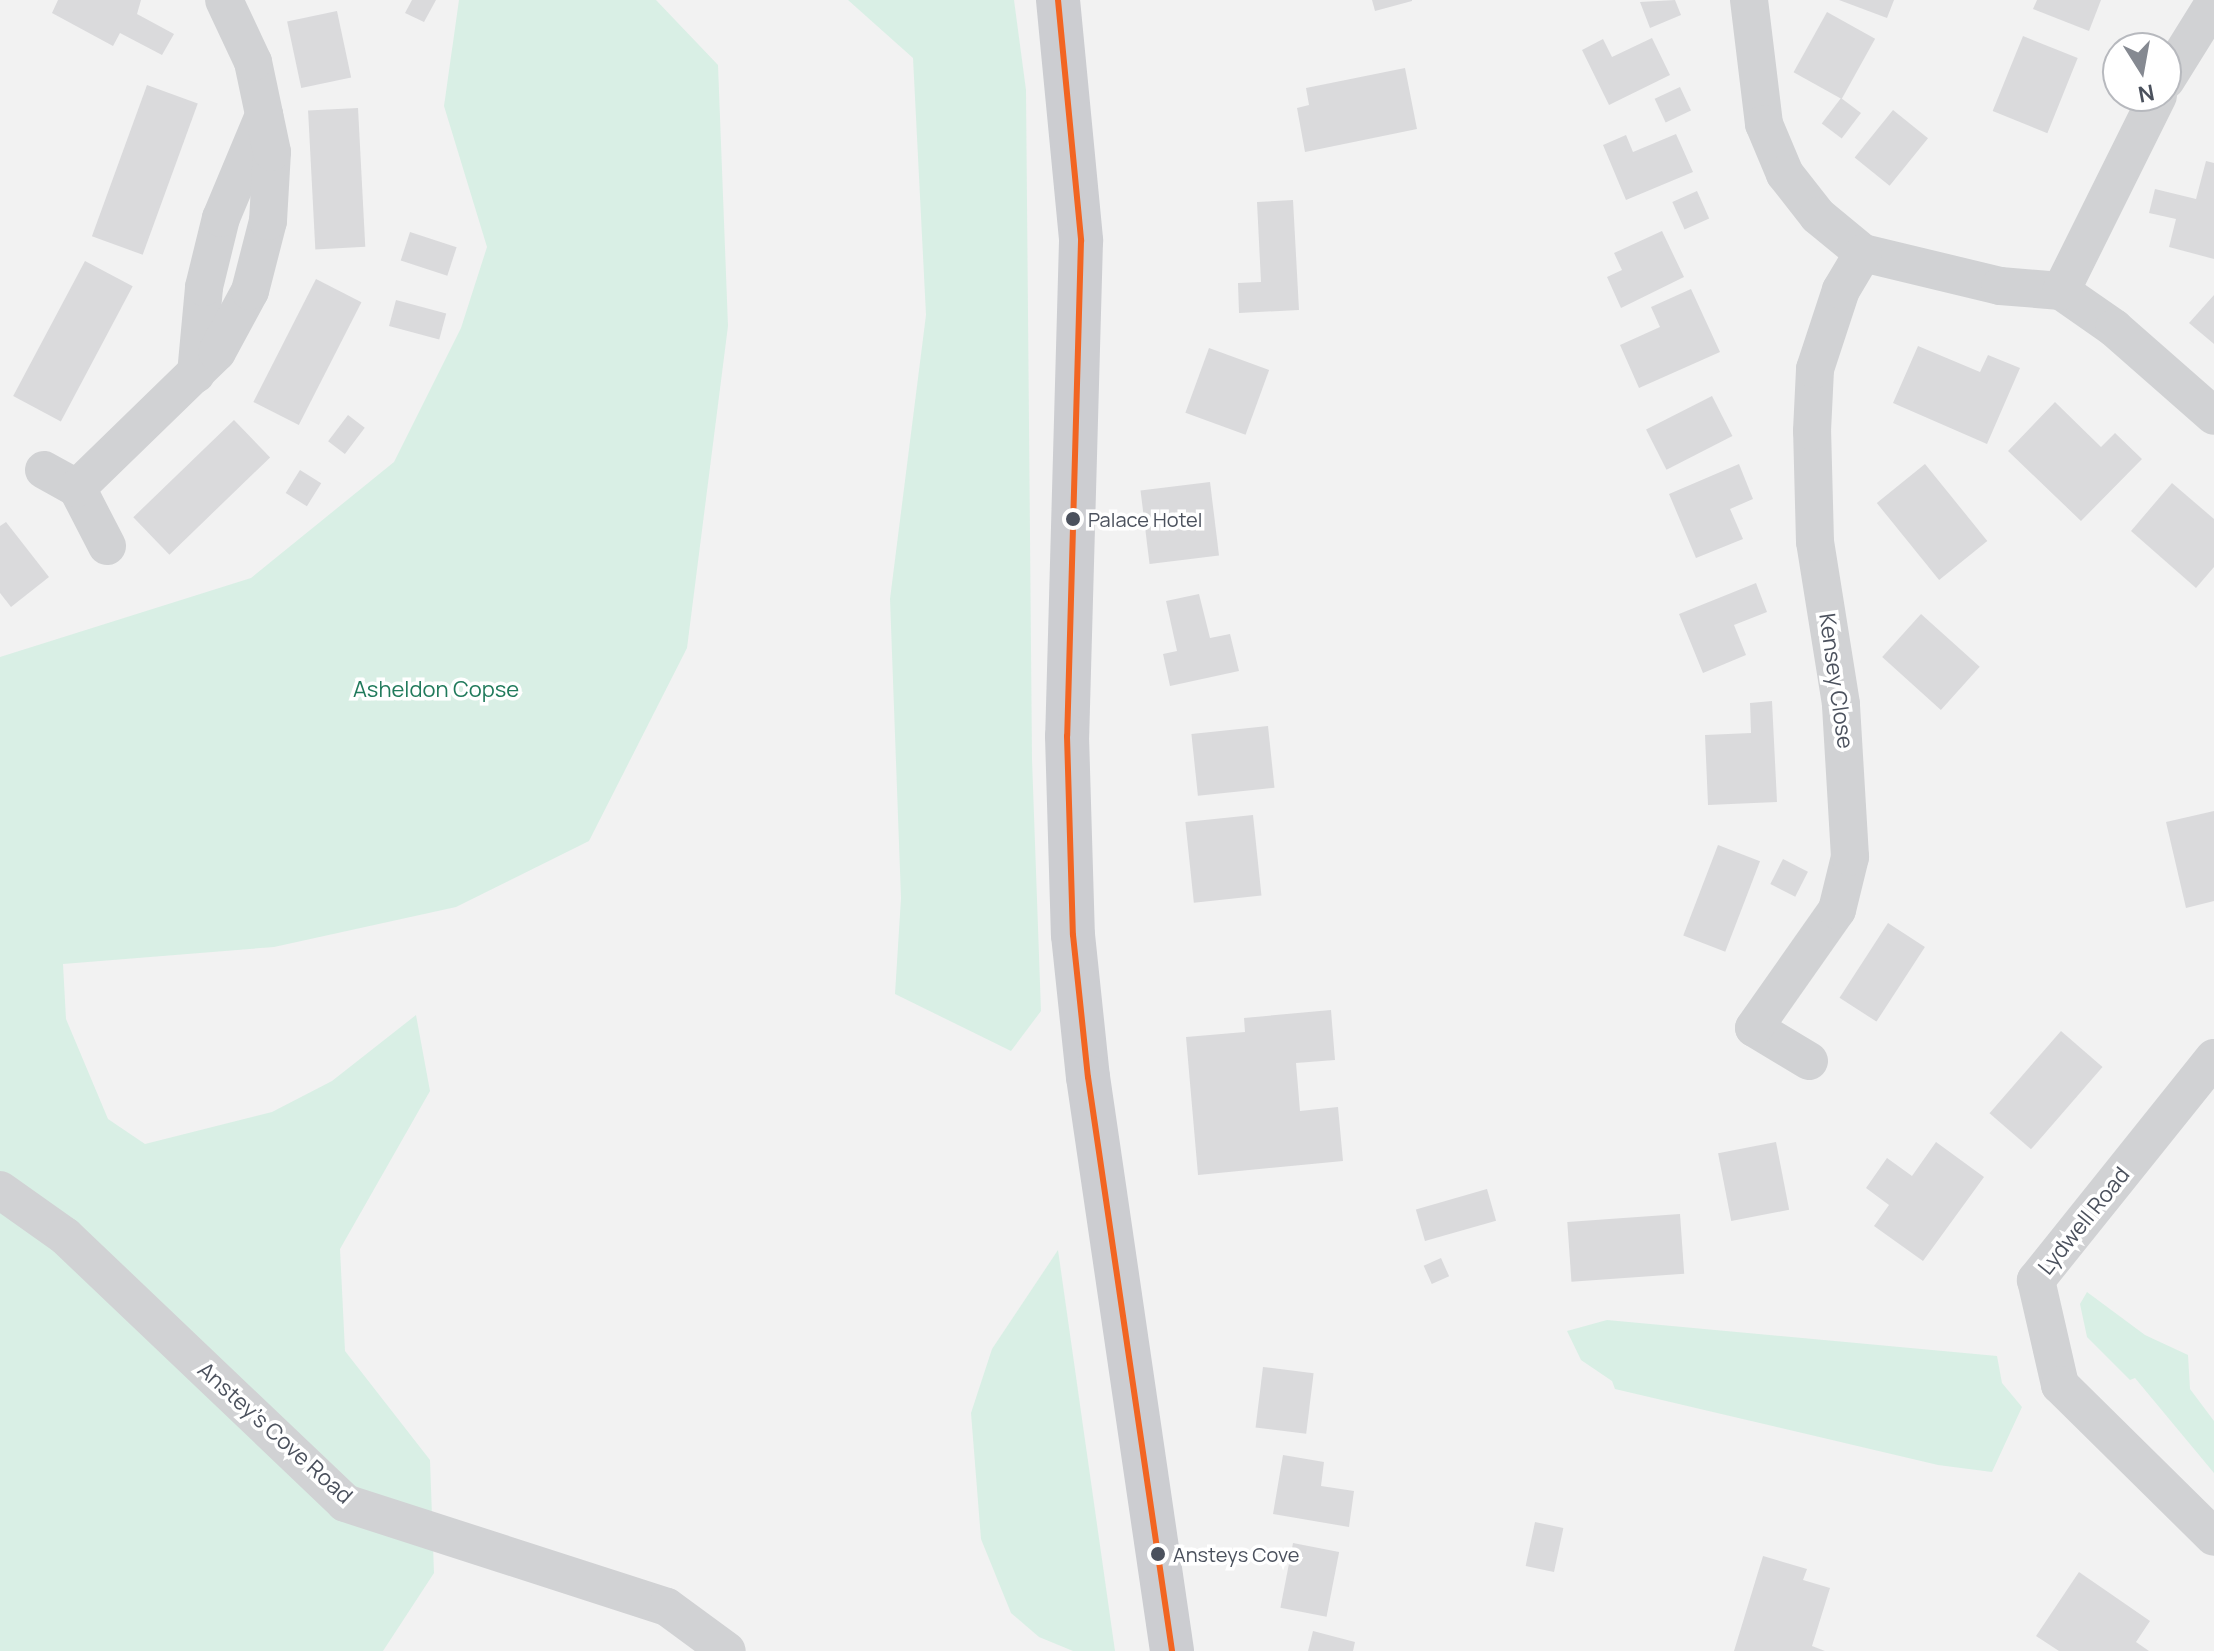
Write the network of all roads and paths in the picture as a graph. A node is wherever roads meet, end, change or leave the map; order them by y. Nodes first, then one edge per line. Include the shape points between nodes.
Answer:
1 (224, 0) edge
2 (1058, 0) edge
3 (1749, 0) edge
4 (2214, 3) edge
5 (2182, 54) edge
6 (2150, 112) edge
7 (264, 115) junction
8 (221, 218) junction
9 (268, 221) junction
10 (1863, 253) junction
11 (204, 287) junction
12 (250, 291) junction
13 (2061, 291) junction
14 (196, 374) junction
15 (2214, 416) edge
16 (44, 470) dead end
17 (77, 488) junction
18 (107, 546) dead end
19 (2214, 1058) edge
20 (1809, 1061) dead end
21 (0, 1190) edge
22 (2214, 1537) edge
23 (727, 1651) edge
24 (1172, 1651) edge

1 - 7 street via 253,62
2 - 24 main road via 1081,241 1067,736 1073,935 1113,1259
3 - 10 street via 1764,124 1785,174 1818,216
4 - 5 street
6 - 13 street
7 - 8 street
7 - 9 street via 272,152
8 - 9 street
8 - 11 street
9 - 12 street
10 - 13 street via 2000,286
10 - 20 street, Kensey Close via 1841,290 1815,369 1812,431 1815,542 1841,704 1850,857 1837,910 1754,1028
11 - 12 street
11 - 14 street
12 - 14 street via 217,352
13 - 15 street via 2114,328
14 - 17 street
16 - 17 street
17 - 18 street
19 - 22 street, Lydwell Road via 2036,1280 2060,1385
21 - 23 street, Anstey's Cove Road via 65,1236 345,1503 667,1607

